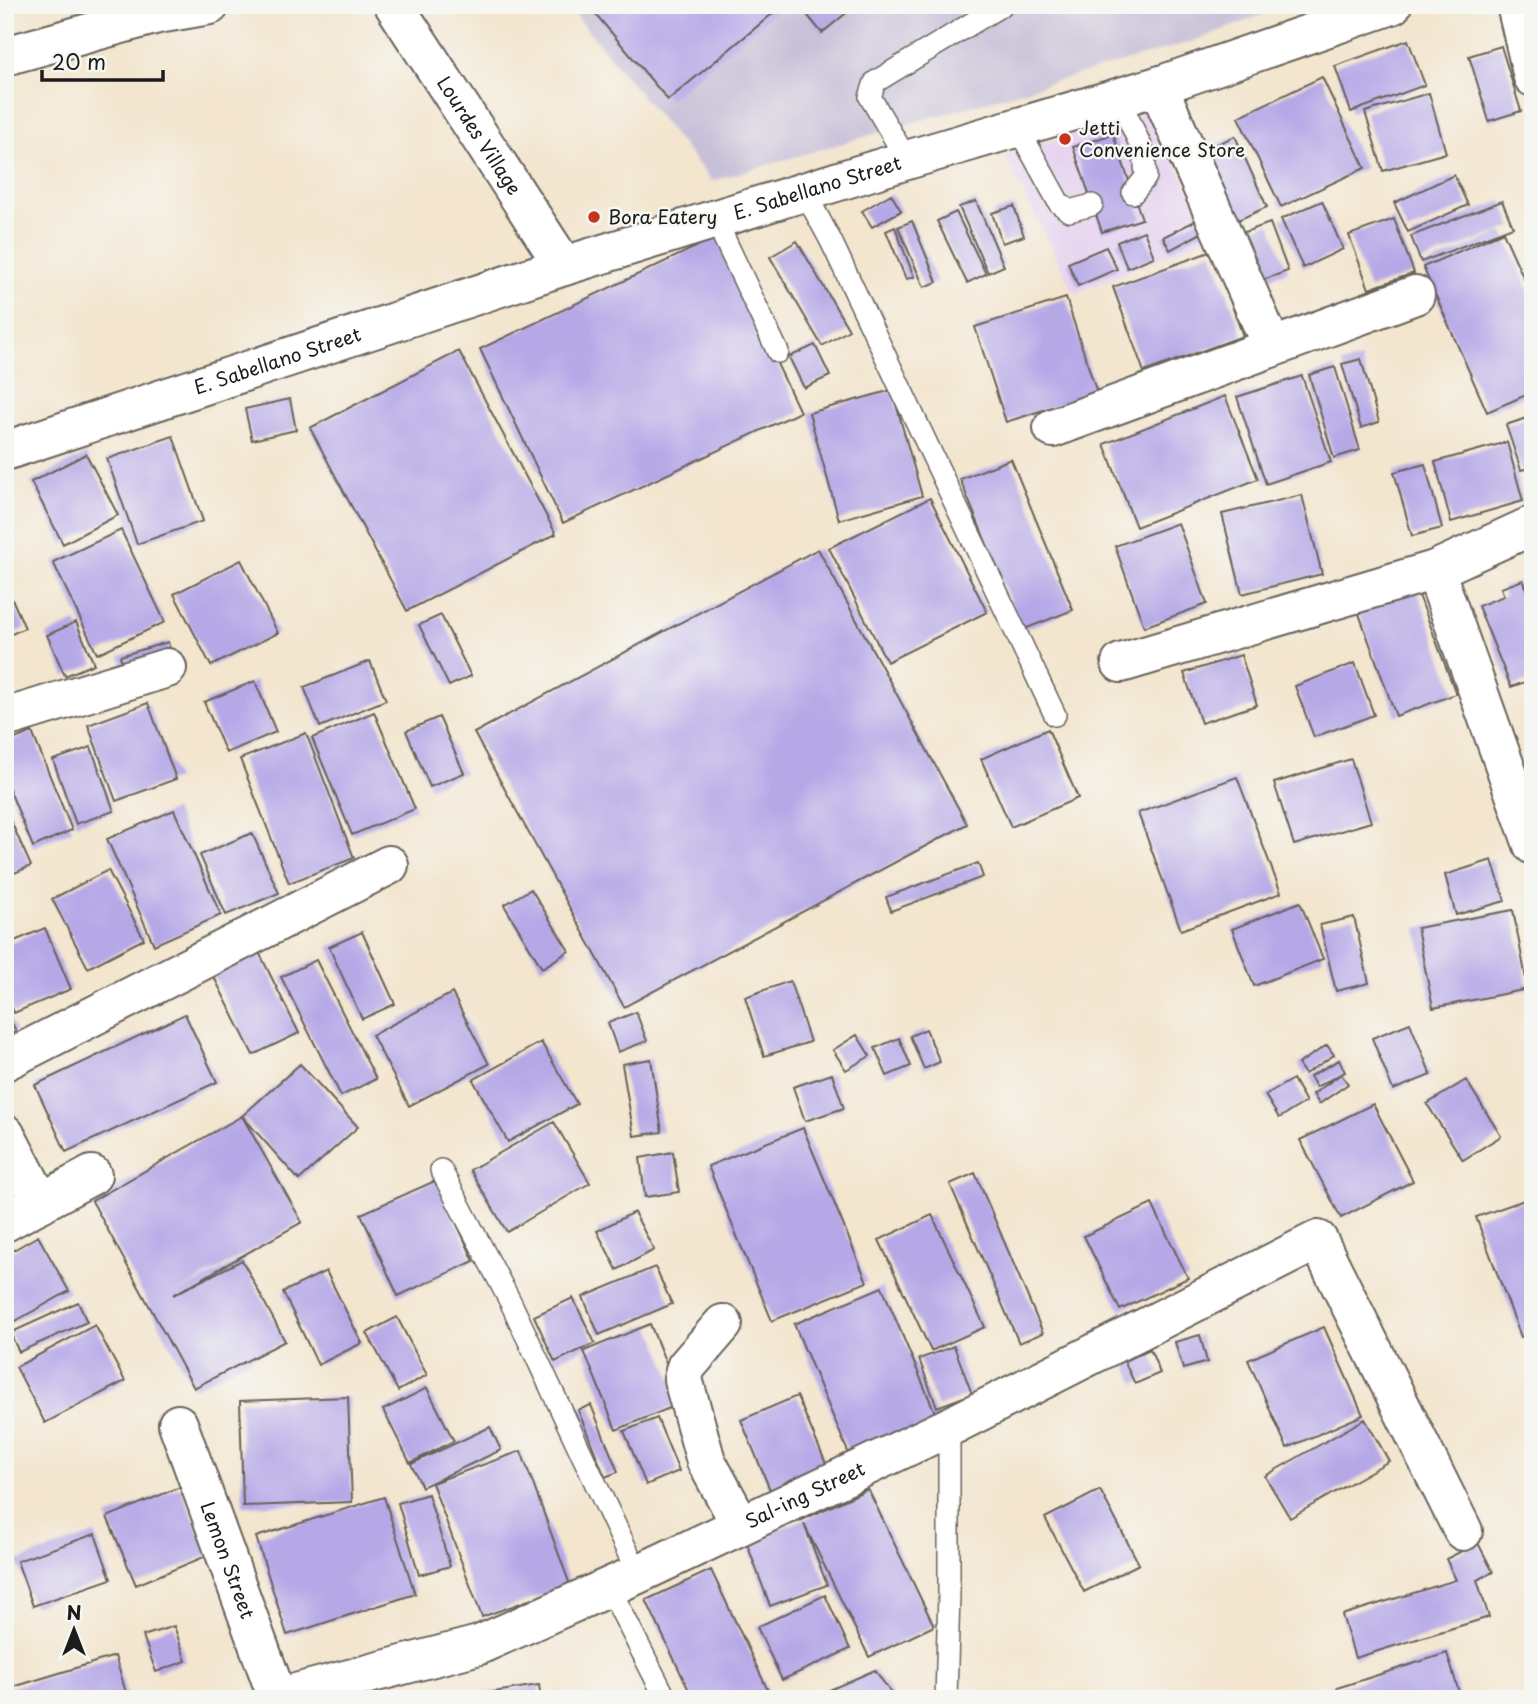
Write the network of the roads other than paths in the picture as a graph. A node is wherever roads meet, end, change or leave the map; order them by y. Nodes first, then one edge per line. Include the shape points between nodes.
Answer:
1 (210, 5) edge
2 (394, 5) edge
3 (1002, 5) edge
4 (1392, 5) edge
5 (1516, 5) edge
6 (5, 56) edge
7 (1533, 77) edge
8 (1158, 86) junction
9 (1119, 98) junction
10 (1018, 128) junction
11 (906, 160) junction
12 (804, 191) junction
13 (1133, 193) dead end
14 (1092, 205) dead end
15 (718, 218) junction
16 (564, 266) junction
17 (1415, 295) dead end
18 (1272, 347) junction
19 (778, 352) dead end
20 (1053, 428) dead end
21 (5, 451) edge
22 (1533, 525) edge
23 (1435, 570) junction
24 (1121, 663) dead end
25 (167, 668) dead end
26 (1055, 715) dead end
27 (5, 718) edge
28 (1533, 845) edge
29 (389, 865) dead end
30 (5, 1061) edge
31 (5, 1134) edge
32 (441, 1170) dead end
33 (92, 1175) dead end
34 (41, 1203) junction
35 (5, 1222) edge
36 (723, 1324) dead end
37 (178, 1424) dead end
38 (949, 1427) junction
39 (741, 1525) junction
40 (1463, 1531) dead end
41 (623, 1580) junction
42 (276, 1698) edge
43 (666, 1699) edge
44 (946, 1699) edge

1 - 6 street via 158,14
2 - 16 street, Lourdes Village
3 - 11 lane via 875,82 870,97
4 - 8 street, E. Sabellano Street
5 - 7 street
8 - 9 street, E. Sabellano Street
8 - 18 street
9 - 10 street, E. Sabellano Street
9 - 13 lane via 1144,153 1146,177
10 - 11 street, E. Sabellano Street
10 - 14 lane via 1059,203 1069,211
11 - 12 street, E. Sabellano Street
12 - 15 street, E. Sabellano Street
12 - 26 lane
15 - 16 street, E. Sabellano Street
15 - 19 lane
16 - 21 street, E. Sabellano Street
17 - 18 street
18 - 20 street
22 - 23 street
23 - 24 street
23 - 28 street
25 - 27 street
29 - 30 street
31 - 34 street
32 - 41 lane via 511,1303
33 - 34 street
34 - 35 street
36 - 39 street via 686,1367 683,1379 706,1461
37 - 42 street, Lemon Street
38 - 39 street, Sal-ing Street
38 - 40 street, Sal-ing Street via 1318,1240
38 - 44 lane
39 - 41 street, Sal-ing Street
41 - 42 street, Sal-ing Street via 479,1645
41 - 43 lane

